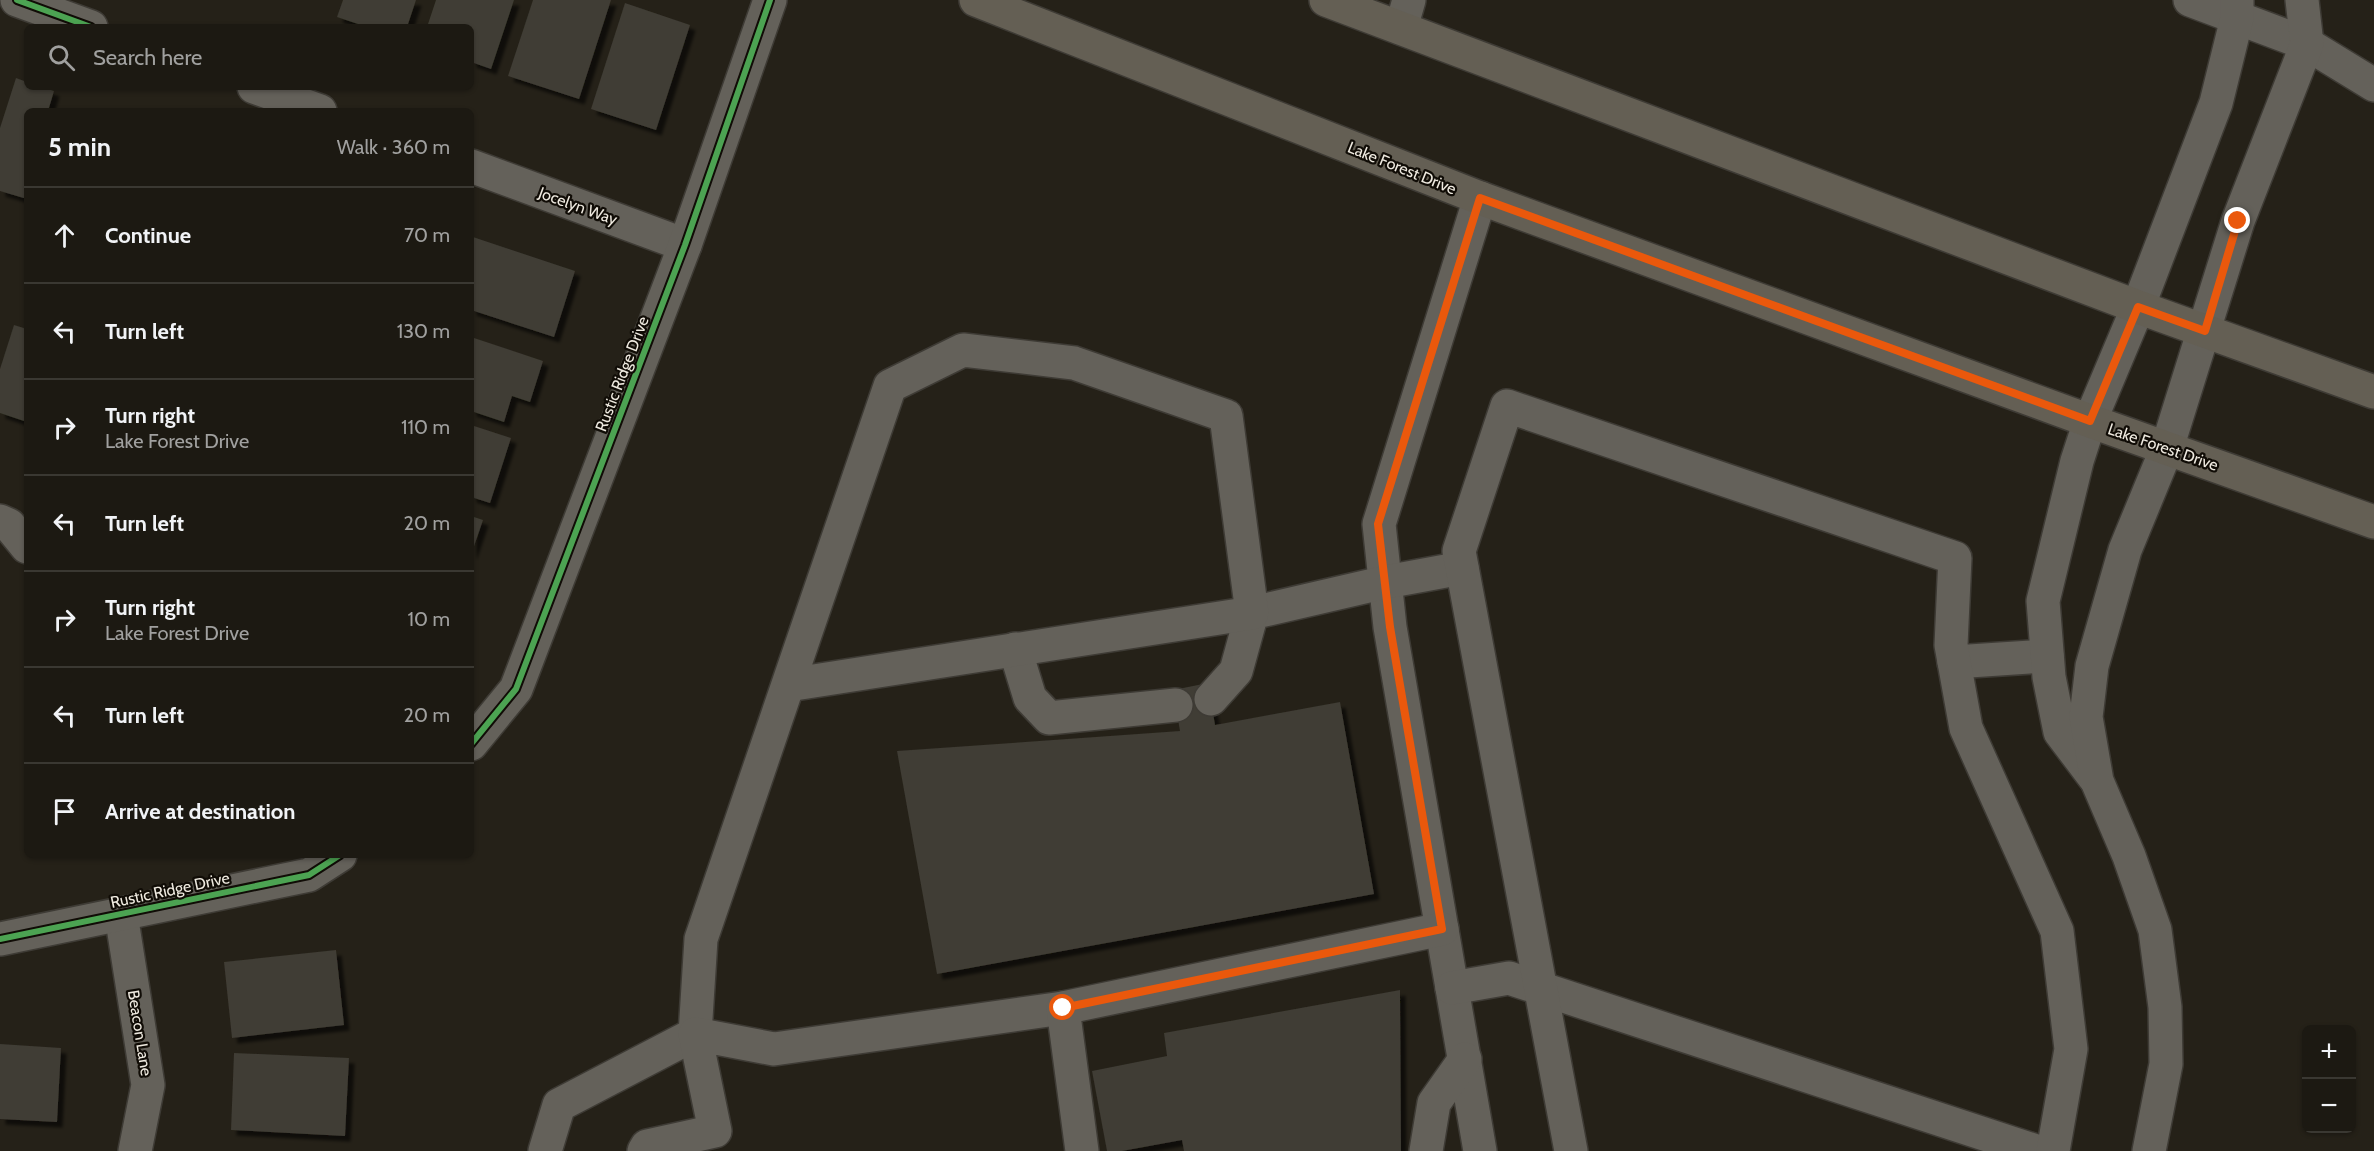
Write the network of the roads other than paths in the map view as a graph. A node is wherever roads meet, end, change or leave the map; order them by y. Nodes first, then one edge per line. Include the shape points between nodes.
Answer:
1 (17, 0) edge
2 (770, 0) edge
3 (976, 0) edge
4 (1326, 0) edge
5 (2190, 0) edge
6 (2302, 0) edge
7 (2237, 9) edge
8 (1405, 14) edge
9 (83, 24) edge
10 (2307, 44) junction
11 (2374, 84) edge
12 (262, 90) edge
13 (312, 108) edge
14 (474, 167) edge
15 (1480, 198) junction
16 (685, 245) junction
17 (2138, 307) junction
18 (2205, 331) junction
19 (2374, 392) edge
20 (2090, 421) junction
21 (2167, 448) junction
22 (0, 521) edge
23 (2374, 522) edge
24 (24, 543) edge
25 (1462, 568) junction
26 (1386, 582) junction
27 (1252, 613) junction
28 (1015, 650) junction
29 (2047, 656) junction
30 (1954, 662) junction
31 (788, 685) junction
32 (1211, 699) dead end
33 (1176, 705) dead end
34 (474, 740) edge
35 (2097, 781) junction
36 (335, 858) edge
37 (121, 914) junction
38 (1442, 929) junction
39 (0, 939) edge
40 (1452, 988) junction
41 (1541, 989) junction
42 (1063, 1008) junction
43 (694, 1034) junction
44 (1465, 1059) junction
45 (135, 1151) edge
46 (545, 1151) edge
47 (644, 1151) edge
48 (1082, 1151) edge
49 (1426, 1151) edge
50 (1480, 1151) edge
51 (1571, 1151) edge
52 (2036, 1151) edge
53 (2053, 1151) edge
54 (2149, 1151) edge

1 - 9 street
2 - 16 street, Rustic Ridge Drive
3 - 15 main road, Lake Forest Drive
4 - 8 main road
5 - 7 street
6 - 10 street
7 - 10 street
7 - 17 street via 2216,103
8 - 17 main road
10 - 11 street
10 - 18 street via 2238,221
12 - 13 street
14 - 16 street, Jocelyn Way
15 - 20 main road, Lake Forest Drive
15 - 26 street via 1378,524
16 - 34 street, Rustic Ridge Drive via 516,689
17 - 18 main road
17 - 20 street
18 - 19 main road
18 - 21 street
20 - 21 main road, Lake Forest Drive
20 - 29 street via 2043,601
21 - 23 main road, Lake Forest Drive
21 - 35 street via 2125,550 2092,666 2086,717
22 - 24 street via 9,525
25 - 26 street
25 - 30 street via 1459,551 1507,406 1955,558 1951,645
25 - 41 street
26 - 27 street
26 - 38 street via 1390,627
27 - 28 street
27 - 31 street via 1226,416 1074,363 963,350 890,386
27 - 32 street via 1236,671
28 - 31 street
28 - 33 street via 1029,698 1048,718
29 - 30 street
29 - 35 street via 2060,732
30 - 53 street via 1966,728 2057,931 2071,1049
31 - 43 street via 701,939
35 - 54 street via 2155,930 2166,1064
36 - 37 street, Rustic Ridge Drive via 309,875
37 - 39 street, Rustic Ridge Drive
37 - 45 street, Beacon Lane via 148,1085
38 - 40 street
38 - 42 street
40 - 41 street via 1509,978
40 - 44 street
41 - 51 street
41 - 52 street
42 - 43 street via 774,1049
42 - 48 street
43 - 46 street via 559,1105
43 - 47 street via 715,1131 647,1146
44 - 49 street via 1434,1102
44 - 50 street

